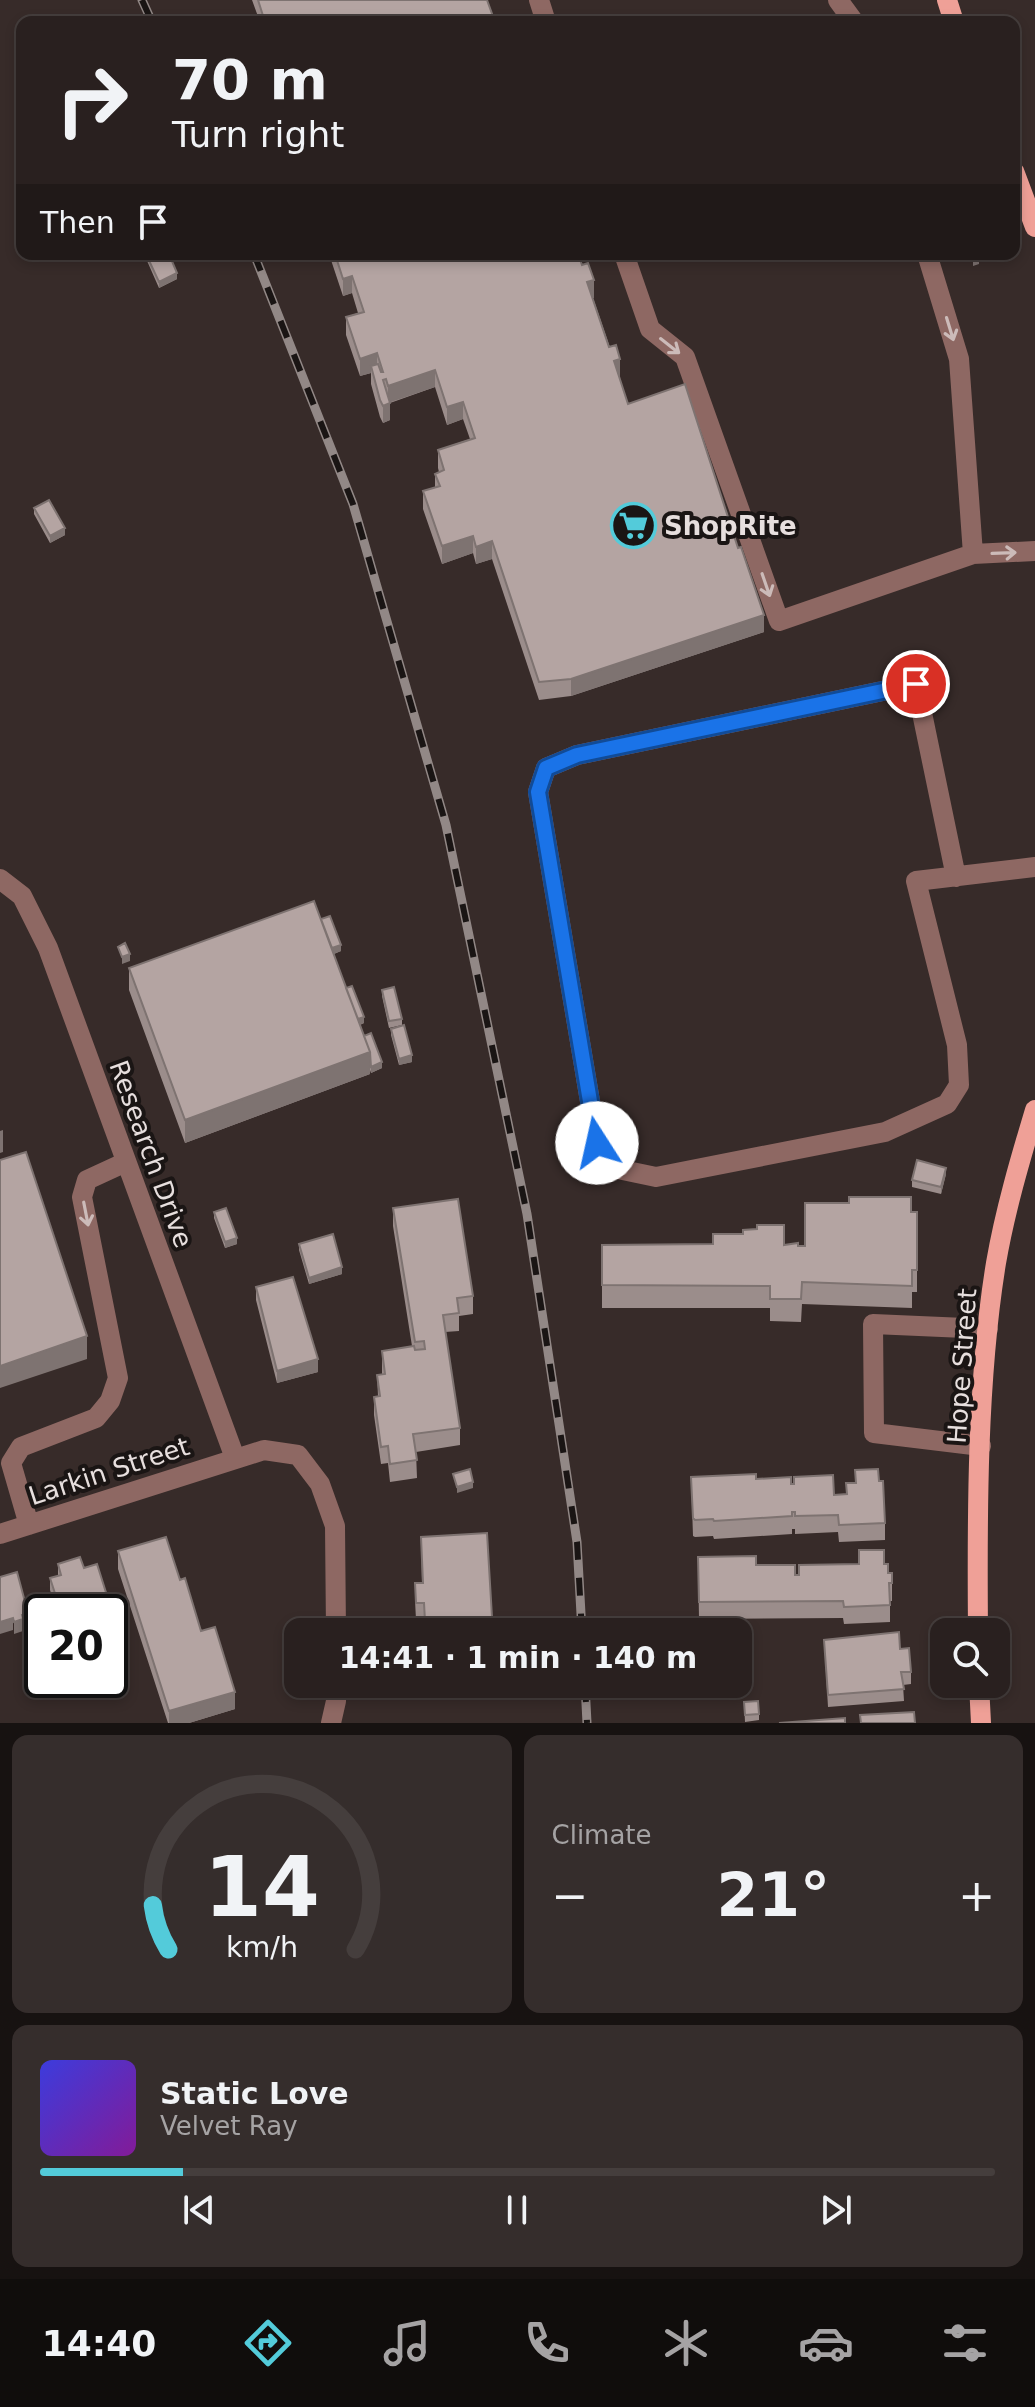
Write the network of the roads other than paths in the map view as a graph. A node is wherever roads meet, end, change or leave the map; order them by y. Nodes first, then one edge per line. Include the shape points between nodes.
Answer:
1 (1020, 187) edge
2 (1035, 227) edge
3 (626, 260) edge
4 (929, 260) edge
5 (1035, 551) edge
6 (973, 554) junction
7 (1035, 867) edge
8 (956, 877) junction
9 (0, 879) edge
10 (1035, 1110) edge
11 (126, 1162) junction
12 (988, 1329) junction
13 (981, 1446) junction
14 (235, 1458) junction
15 (29, 1525) junction
16 (0, 1534) edge
17 (336, 1618) edge
18 (978, 1618) edge
19 (336, 1698) edge
20 (980, 1698) edge
21 (331, 1723) edge
22 (981, 1723) edge

1 - 2 main road
3 -> 6 street via 650,329 685,357 779,621
4 -> 6 street via 959,359
6 -> 5 street
7 - 8 street
8 - 8 street via 916,881 957,1045 959,1085 947,1104 885,1132 656,1177 613,1168 597,1143 545,838 538,792 546,768 577,755 916,684
9 - 11 street, Research Drive via 22,896 48,948
10 - 12 main road, Hope Street via 1000,1247
11 - 14 street, Research Drive
11 -> 15 street via 87,1180 82,1197 118,1378 110,1401 96,1418 21,1447 11,1463
12 - 13 main road, Hope Street
12 - 13 street via 873,1324 874,1433
13 - 18 main road, Hope Street
14 - 15 street, Larkin Street
14 - 17 street, Larkin Street via 264,1450 298,1455 320,1484 335,1526
15 - 16 street, Larkin Street
19 - 21 street
20 - 22 main road

